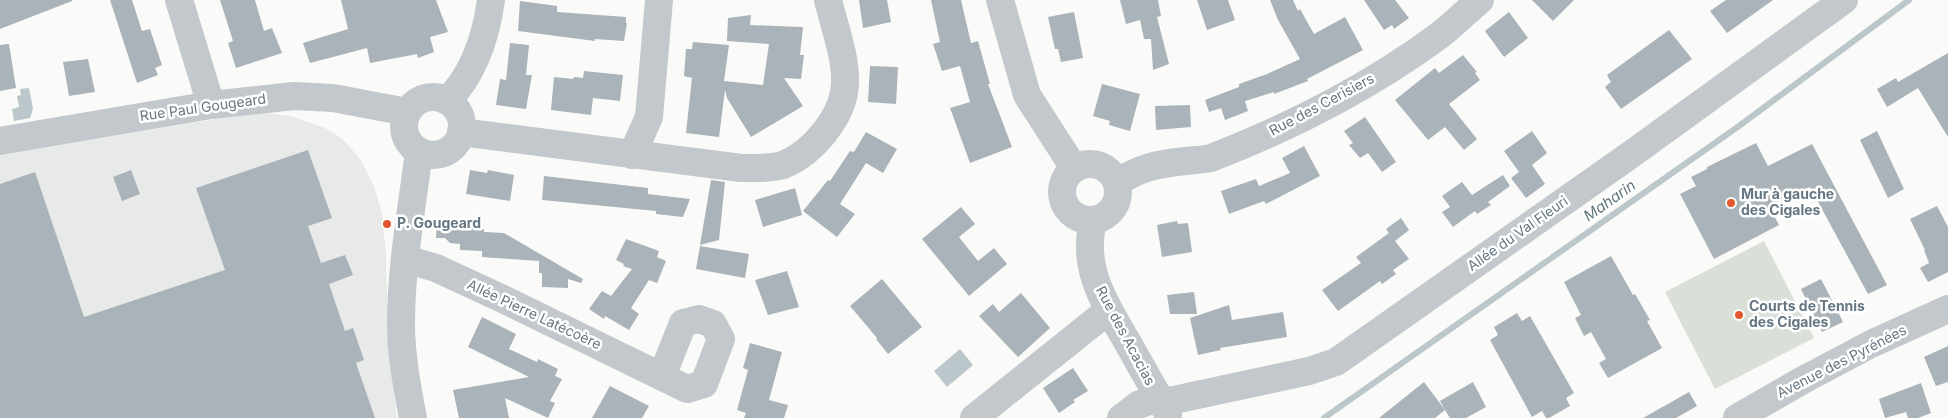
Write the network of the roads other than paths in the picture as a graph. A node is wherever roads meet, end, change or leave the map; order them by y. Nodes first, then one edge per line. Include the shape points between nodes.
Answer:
1 (178, 0) edge
2 (491, 0) edge
3 (659, 0) edge
4 (828, 0) edge
5 (1000, 0) edge
6 (1480, 0) edge
7 (1844, 0) edge
8 (447, 101) junction
9 (211, 105) junction
10 (407, 112) junction
11 (460, 132) junction
12 (0, 141) edge
13 (419, 151) junction
14 (632, 155) junction
15 (1074, 168) junction
16 (1117, 183) junction
17 (1093, 220) junction
18 (405, 259) junction
19 (1948, 309) edge
20 (1109, 310) junction
21 (662, 376) dead end
22 (1166, 410) edge
23 (413, 418) edge
24 (974, 418) edge
25 (1121, 418) edge
26 (1737, 418) edge

1 - 9 street
2 - 8 street via 488,26 476,59
3 - 14 street via 649,117
4 - 14 street via 841,55 845,82 843,97 826,130 799,156 782,165 740,168
5 - 15 street via 1027,95
6 - 16 street, Rue des Cerisiers via 1441,34 1376,77 1285,128 1208,159 1144,168
7 - 22 street, Allée du Val Fleuri via 1336,362
8 - 10 street via 429,97 420,100
8 - 11 street via 459,114
9 - 10 street, Rue Paul Gougeard via 294,96 333,98
9 - 12 street, Rue Paul Gougeard
10 - 13 street via 404,120 406,138
11 - 13 street via 452,147 444,152 427,154
11 - 14 street
13 - 18 street
15 - 16 street via 1099,165 1113,175
15 - 17 street via 1063,183 1063,202 1074,216
16 - 17 street via 1117,203 1103,218
17 - 20 street, Rue des Acacias via 1088,238 1091,265 1098,290
18 - 21 street, Allée Pierre Latécoère via 436,268
18 - 23 street via 401,323 405,376
19 - 26 street, Avenue des Pyrénées via 1862,349
20 - 22 street, Rue des Acacias
20 - 24 street
22 - 25 street, Allée du Val Fleuri via 1149,401

